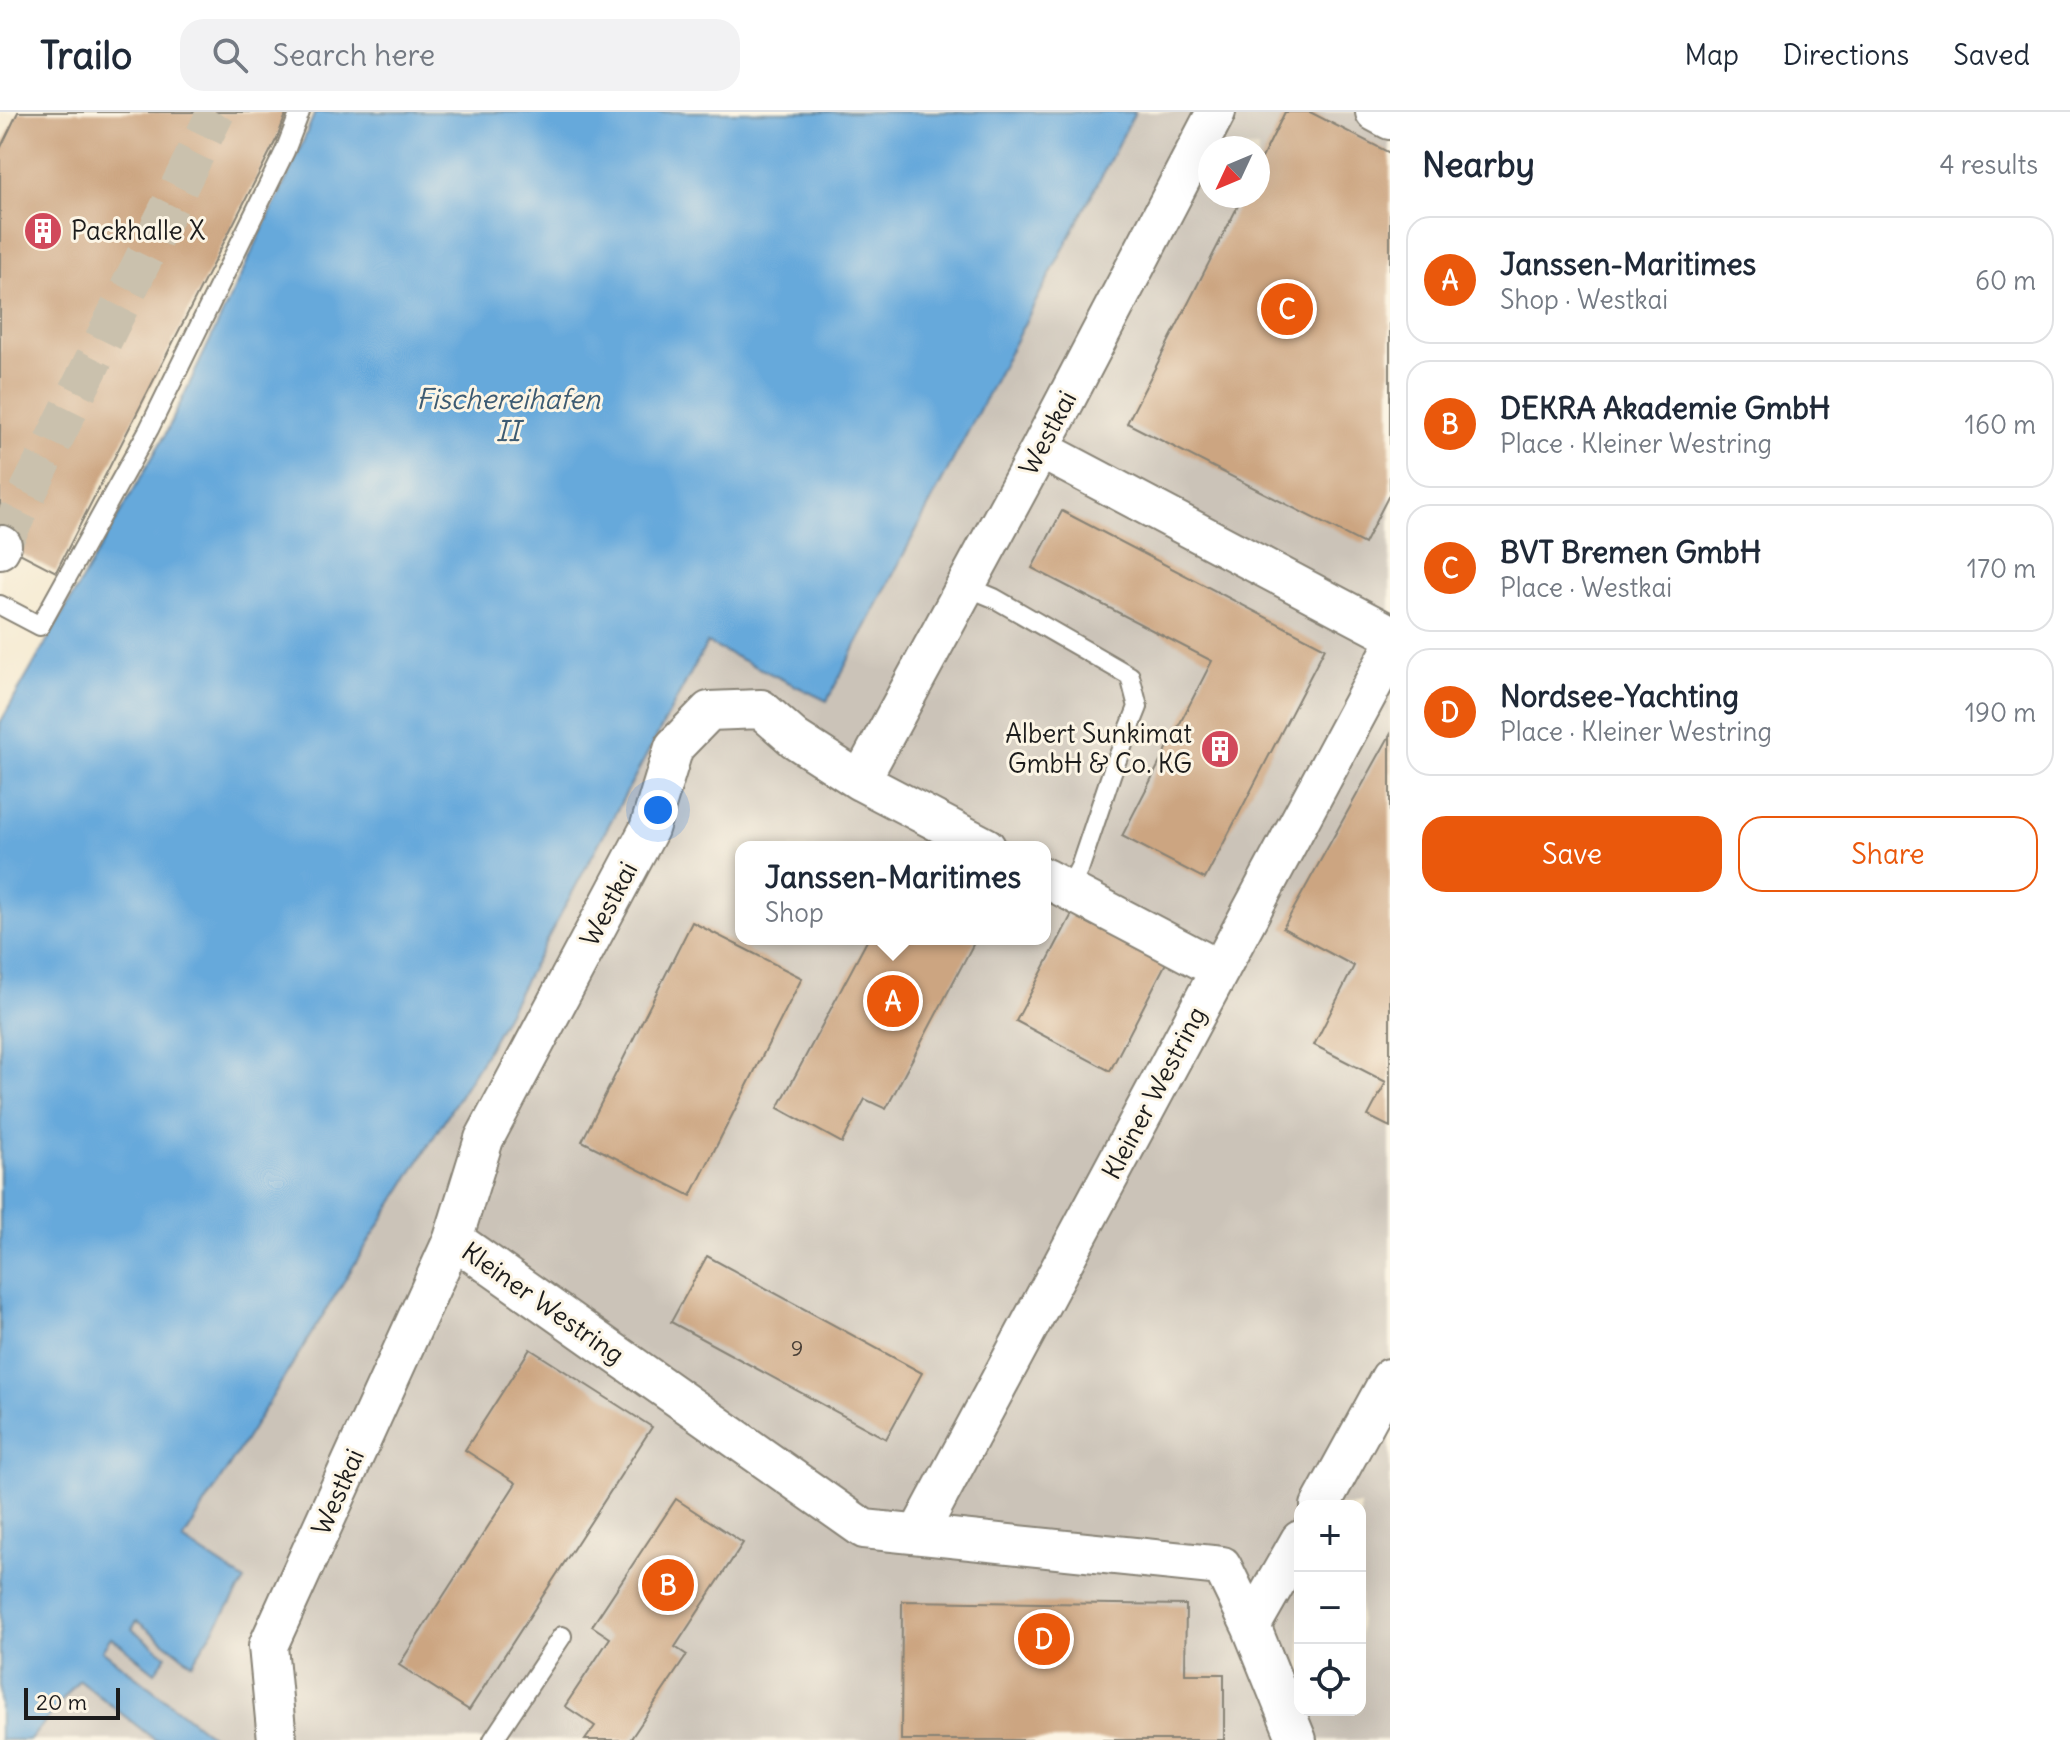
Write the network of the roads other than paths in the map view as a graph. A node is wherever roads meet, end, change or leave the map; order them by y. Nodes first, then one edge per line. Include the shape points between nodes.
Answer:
1 (300, 112) edge
2 (1216, 112) edge
3 (1375, 112) edge
4 (1390, 120) edge
5 (1040, 449) junction
6 (965, 586) junction
7 (0, 605) edge
8 (1390, 634) edge
9 (1390, 652) edge
10 (860, 781) junction
11 (975, 841) edge
12 (1056, 884) edge
13 (1220, 970) junction
14 (453, 1239) junction
15 (1390, 1378) edge
16 (1323, 1500) edge
17 (918, 1534) junction
18 (1294, 1551) edge
19 (1251, 1626) junction
20 (562, 1636) dead end
21 (277, 1740) edge
22 (493, 1740) edge
23 (1297, 1740) edge

1 - 7 lane via 149,429 40,626
2 - 5 street, Westkai
3 - 4 street
5 - 6 street, Westkai
5 - 8 street
6 - 10 street, Westkai
6 - 12 lane via 1130,676 1138,707 1080,867
9 - 13 street, Kleiner Westring
10 - 11 street
10 - 14 street, Westkai via 795,739 761,709 709,711 674,747 649,829 484,1139
12 - 13 street
13 - 17 street, Kleiner Westring
14 - 17 street, Kleiner Westring via 864,1529
14 - 21 street, Westkai via 268,1646
15 - 16 street
17 - 19 street, Kleiner Westring via 1222,1566
18 - 19 street
19 - 23 street
20 - 22 lane

